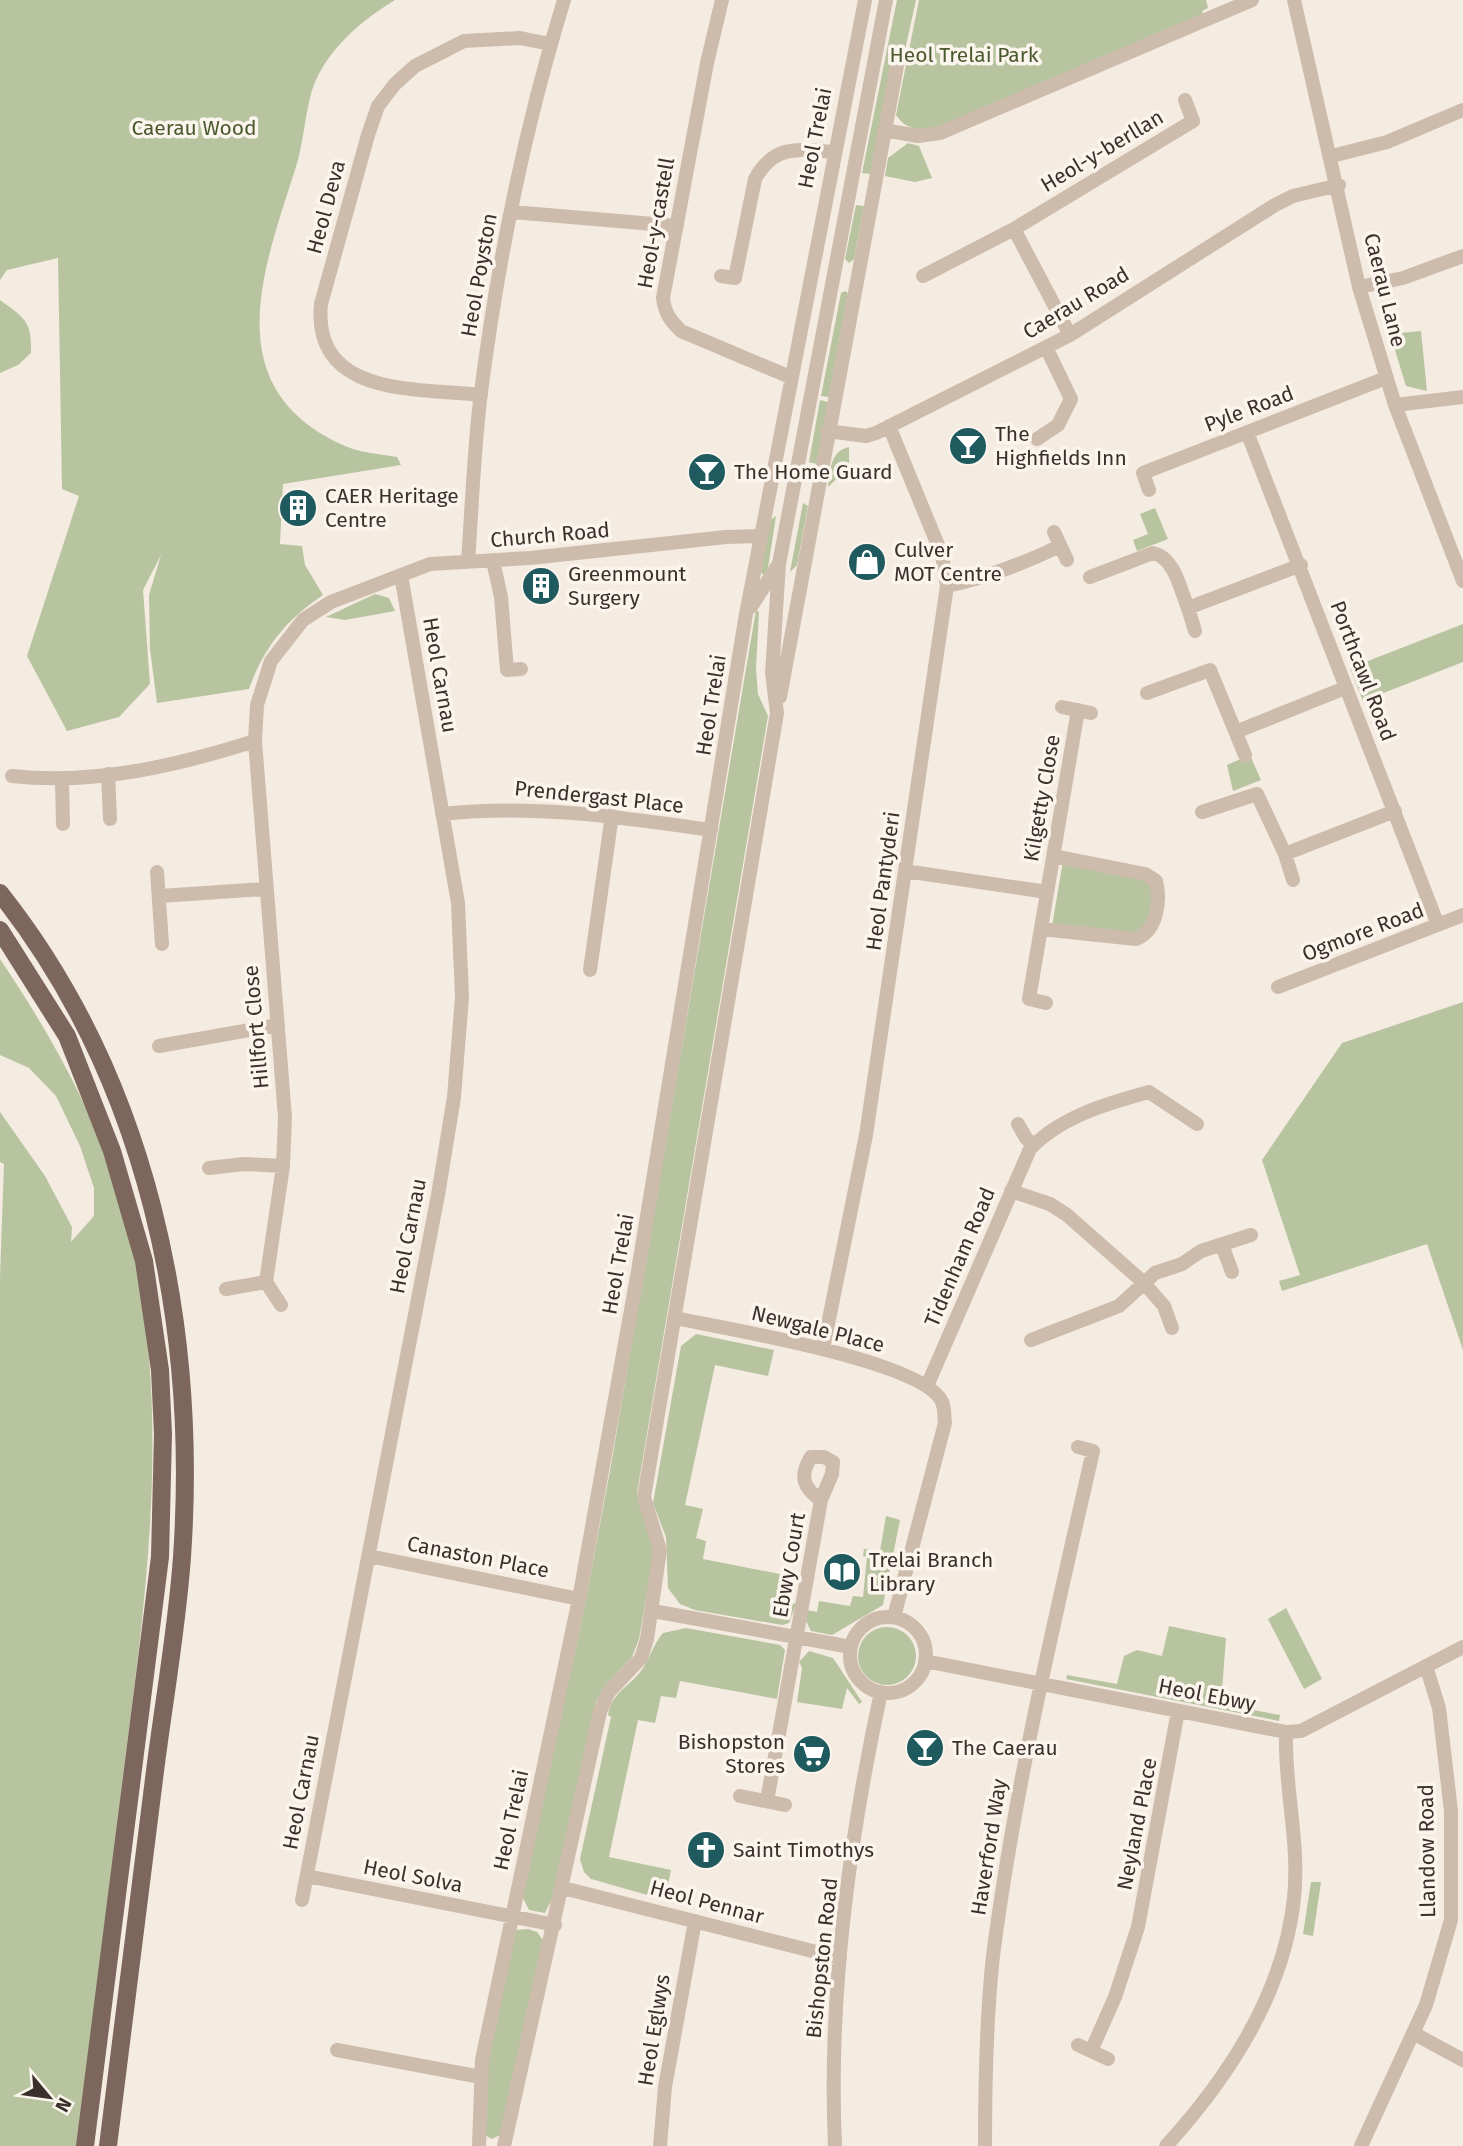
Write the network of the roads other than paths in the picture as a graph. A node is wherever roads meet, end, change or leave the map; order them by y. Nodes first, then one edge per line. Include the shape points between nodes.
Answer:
1 (564, 0) edge
2 (722, 0) edge
3 (865, 0) edge
4 (886, 0) edge
5 (1252, 0) edge
6 (1294, 0) edge
7 (550, 44) junction
8 (899, 55) dead end
9 (1185, 100) dead end
10 (1463, 110) edge
11 (884, 130) junction
12 (833, 152) junction
13 (1332, 156) junction
14 (1339, 185) junction
15 (512, 212) junction
16 (677, 226) junction
17 (1014, 229) junction
18 (1463, 256) edge
19 (832, 274) junction
20 (721, 276) dead end
21 (923, 276) dead end
22 (856, 278) junction
23 (1359, 287) junction
24 (1070, 335) junction
25 (1046, 347) junction
26 (790, 377) junction
27 (1386, 378) junction
28 (481, 395) junction
29 (1463, 397) edge
30 (1395, 405) junction
31 (889, 426) junction
32 (827, 431) junction
33 (1247, 432) junction
34 (1037, 439) dead end
35 (1149, 490) dead end
36 (1054, 532) dead end
37 (761, 536) junction
38 (1060, 546) junction
39 (1067, 560) dead end
40 (493, 561) junction
41 (468, 562) junction
42 (779, 564) junction
43 (1301, 565) junction
44 (401, 575) junction
45 (1090, 577) dead end
46 (1463, 581) edge
47 (947, 586) junction
48 (1188, 608) junction
49 (746, 614) junction
50 (1195, 631) dead end
51 (521, 669) dead end
52 (1345, 688) junction
53 (1147, 693) dead end
54 (1062, 707) dead end
55 (777, 713) junction
56 (1238, 731) junction
57 (255, 741) junction
58 (1245, 755) dead end
59 (107, 774) junction
60 (12, 776) dead end
61 (62, 780) junction
62 (1395, 811) junction
63 (1202, 812) dead end
64 (442, 814) junction
65 (612, 816) junction
66 (110, 819) dead end
67 (63, 824) dead end
68 (711, 830) junction
69 (1285, 854) junction
70 (1054, 856) junction
71 (905, 871) junction
72 (158, 872) dead end
73 (1293, 880) dead end
74 (265, 889) junction
75 (1046, 892) junction
76 (0, 893) edge
77 (160, 895) junction
78 (1463, 915) edge
79 (1437, 926) junction
80 (1041, 929) junction
81 (0, 930) edge
82 (162, 944) dead end
83 (590, 970) dead end
84 (1278, 988) dead end
85 (1046, 1003) dead end
86 (278, 1026) junction
87 (159, 1046) dead end
88 (1018, 1124) dead end
89 (1197, 1124) dead end
90 (1033, 1145) junction
91 (284, 1166) junction
92 (209, 1168) dead end
93 (1011, 1191) junction
94 (1251, 1236) dead end
95 (1222, 1245) junction
96 (1232, 1272) dead end
97 (266, 1282) junction
98 (1143, 1282) junction
99 (226, 1289) dead end
100 (281, 1305) dead end
101 (675, 1318) junction
102 (1172, 1328) dead end
103 (1031, 1340) dead end
104 (823, 1349) junction
105 (928, 1386) junction
106 (1078, 1447) dead end
107 (821, 1500) dead end
108 (369, 1556) junction
109 (579, 1599) junction
110 (653, 1611) junction
111 (894, 1617) junction
112 (798, 1638) junction
113 (850, 1647) junction
114 (1463, 1647) edge
115 (925, 1661) junction
116 (1426, 1666) junction
117 (1040, 1685) junction
118 (881, 1692) junction
119 (1178, 1711) junction
120 (1286, 1732) junction
121 (740, 1796) dead end
122 (767, 1801) junction
123 (786, 1805) dead end
124 (307, 1876) junction
125 (563, 1888) junction
126 (302, 1900) dead end
127 (510, 1917) junction
128 (695, 1921) junction
129 (555, 1925) junction
130 (1133, 1943) junction
131 (1149, 1948) dead end
132 (840, 1958) junction
133 (1413, 2033) junction
134 (337, 2050) dead end
135 (1108, 2059) dead end
136 (1463, 2060) edge
137 (481, 2077) junction
138 (85, 2146) edge
139 (108, 2146) edge
140 (479, 2146) edge
141 (504, 2146) edge
142 (660, 2146) edge
143 (835, 2146) edge
144 (985, 2146) edge
145 (1166, 2146) edge
146 (1361, 2146) edge

1 - 7 street, Heol Poyston
2 - 16 street, Heol-y-castell
3 - 12 street, Heol Trelai
4 - 19 street, Heol Trelai
5 - 11 street via 940,133 918,136
6 - 13 street, Caerau Lane
7 - 15 street, Heol Poyston
7 - 28 street, Heol Deva via 520,38 464,41 415,66 395,84 378,106 368,135 321,304 323,341 332,356 359,379
8 - 11 street, Heol Trelai
9 - 17 street, Heol-y-berllan via 1193,121
10 - 13 street via 1387,142
11 - 22 street, Heol Trelai
12 - 20 street via 788,151 766,162 755,179 735,278
12 - 26 street, Heol Trelai
13 - 14 street, Caerau Lane
14 - 23 street, Caerau Lane
14 - 24 street, Caerau Road via 1275,205
15 - 16 street
15 - 28 street, Heol Poyston
16 - 26 street, Heol-y-castell via 663,298 669,320 681,331
17 - 21 street, Heol-y-berllan
17 - 24 street
18 - 23 street via 1404,278
19 - 22 street
19 - 42 street, Heol Trelai
22 - 32 street, Heol Trelai
23 - 27 street, Caerau Lane
24 - 25 street, Caerau Road
25 - 31 street, Caerau Road
25 - 34 street via 1070,403 1058,425
26 - 37 street, Heol Trelai
27 - 30 street, Caerau Lane
27 - 33 street, Pyle Road
28 - 41 street, Heol Poyston
29 - 30 street
30 - 46 street, Caerau Lane
31 - 32 street, Caerau Road via 866,436
31 - 47 street, Heol Pantyderi via 937,544
32 - 55 street, Heol Trelai
33 - 35 street, Pyle Road via 1143,473
33 - 43 street, Porthcawl Road
36 - 38 street
37 - 40 street, Church Road
37 - 49 street, Heol Trelai
38 - 39 street
38 - 47 street via 1019,566
40 - 41 street, Church Road
40 - 51 street via 508,670
41 - 44 street, Church Road via 430,564
42 - 49 street, Heol Trelai
42 - 55 street, Heol Trelai via 772,673
43 - 48 street
43 - 52 street, Porthcawl Road
44 - 57 street, Church Road via 331,602 303,620 283,643 262,680
44 - 64 street, Heol Carnau
45 - 48 street via 1153,553 1162,555
47 - 71 street, Heol Pantyderi
48 - 50 street
49 - 68 street, Heol Trelai
52 - 56 street
52 - 62 street, Porthcawl Road
53 - 56 street via 1210,670
54 - 70 street, Kilgetty Close via 1084,711
55 - 101 street, Heol Trelai
56 - 58 street
57 - 59 street via 162,766
57 - 74 street, Hillfort Close
59 - 61 street
59 - 66 street
60 - 61 street
61 - 67 street
62 - 69 street
62 - 79 street, Porthcawl Road
63 - 69 street via 1257,794
64 - 65 street, Prendergast Place via 491,808
64 - 108 street, Heol Carnau via 458,903 461,970 454,1097
65 - 68 street, Prendergast Place
65 - 83 street
68 - 109 street, Heol Trelai
69 - 73 street
70 - 75 street, Kilgetty Close
70 - 80 street via 1145,874 1156,881 1159,892 1153,926 1136,939
71 - 75 street, Kilgetty Close
71 - 104 street, Heol Pantyderi via 866,1135
72 - 77 street
74 - 77 street
74 - 86 street, Hillfort Close
75 - 80 street, Kilgetty Close
76 - 139 main road via 79,1014 107,1074 150,1196 176,1314 182,1368 182,1558
77 - 82 street
78 - 79 street, Ogmore Road
79 - 84 street, Ogmore Road
80 - 85 street, Kilgetty Close via 1024,998
81 - 138 main road via 67,1036 112,1151 144,1261 160,1370 160,1557
86 - 87 street
86 - 91 street, Hillfort Close
88 - 90 street
89 - 90 street, Tidenham Road via 1149,1091 1073,1118
90 - 93 street, Tidenham Road
91 - 92 street
91 - 97 street, Hillfort Close
93 - 98 street via 1067,1215
93 - 105 street, Tidenham Road
94 - 95 street
95 - 96 street
95 - 98 street
97 - 99 street
97 - 100 street
98 - 102 street via 1164,1306
98 - 103 street via 1119,1306
101 - 104 street, Newgale Place
101 - 110 street, Heol Trelai via 644,1497 660,1550
104 - 105 street, Newgale Place via 884,1366
105 - 111 street, Newgale Place via 942,1401 945,1423
106 - 117 street, Haverford Way via 1093,1451
107 - 112 street, Ebwy Court
108 - 109 street, Canaston Place
108 - 124 street, Heol Carnau
109 - 127 street, Heol Trelai
110 - 112 street
110 - 125 street, Heol Trelai via 641,1658 608,1693 600,1712
111 - 113 street via 871,1620 854,1636
111 - 115 street via 915,1628 926,1649
112 - 113 street
112 - 122 street, Ebwy Court
113 - 118 street via 860,1681
114 - 116 street, Heol Ebwy
115 - 117 street, Heol Ebwy
115 - 118 street via 914,1682 893,1693
116 - 120 street, Heol Ebwy via 1301,1731
116 - 133 street, Llandow Road via 1439,1708 1451,1811 1453,1881 1451,1920 1441,1961
117 - 119 street, Heol Ebwy
117 - 144 street, Haverford Way via 993,1958
118 - 132 street, Bishopston Road
119 - 120 street, Heol Ebwy
119 - 130 street, Neyland Place
120 - 145 street via 1294,1897 1285,1944 1257,2023 1207,2099
121 - 122 street
122 - 123 street
124 - 126 street, Heol Carnau
124 - 127 street, Heol Solva
125 - 128 street, Heol Pennar
125 - 129 street, Heol Trelai
127 - 129 street
127 - 137 street, Heol Trelai
128 - 132 street, Heol Pennar
128 - 142 street, Heol Eglwys via 665,2087
129 - 141 street, Heol Trelai
130 - 131 street
130 - 135 street, Neyland Place via 1115,1997 1084,2048
132 - 143 street, Bishopston Road
133 - 136 street
133 - 146 street, Llandow Road
134 - 137 street
137 - 140 street, Heol Trelai

